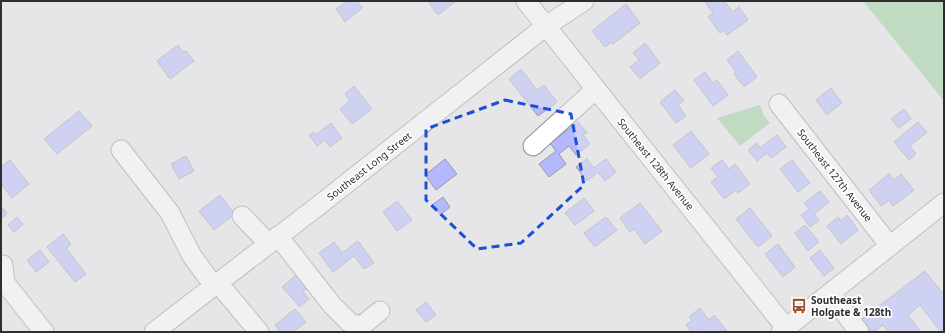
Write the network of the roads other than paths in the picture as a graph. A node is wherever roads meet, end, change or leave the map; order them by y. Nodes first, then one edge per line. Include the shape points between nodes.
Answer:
1 (526, 1) edge
2 (584, 1) edge
3 (546, 26) junction
4 (596, 89) junction
5 (779, 104) dead end
6 (533, 146) dead end
7 (121, 150) dead end
8 (944, 203) edge
9 (242, 216) dead end
10 (273, 240) junction
11 (890, 246) junction
12 (3, 265) dead end
13 (216, 285) junction
14 (830, 294) junction
15 (380, 311) dead end
16 (784, 330) edge
17 (44, 332) edge
18 (154, 332) edge
19 (259, 332) edge
20 (859, 332) edge

1 - 3 street, Southeast 128th Avenue
2 - 3 street, Southeast Long Street
3 - 4 street, Southeast 128th Avenue
3 - 10 street, Southeast Long Street
4 - 6 street
4 - 16 street, Southeast 128th Avenue
5 - 11 street, Southeast 127th Avenue
7 - 13 street via 170,213 192,256
8 - 11 street
9 - 10 street
10 - 13 street, Southeast Long Street
10 - 15 street via 349,322 359,326
11 - 14 street
12 - 17 street via 4,283
13 - 18 street, Southeast Long Street
13 - 19 street
14 - 16 street
14 - 20 street

